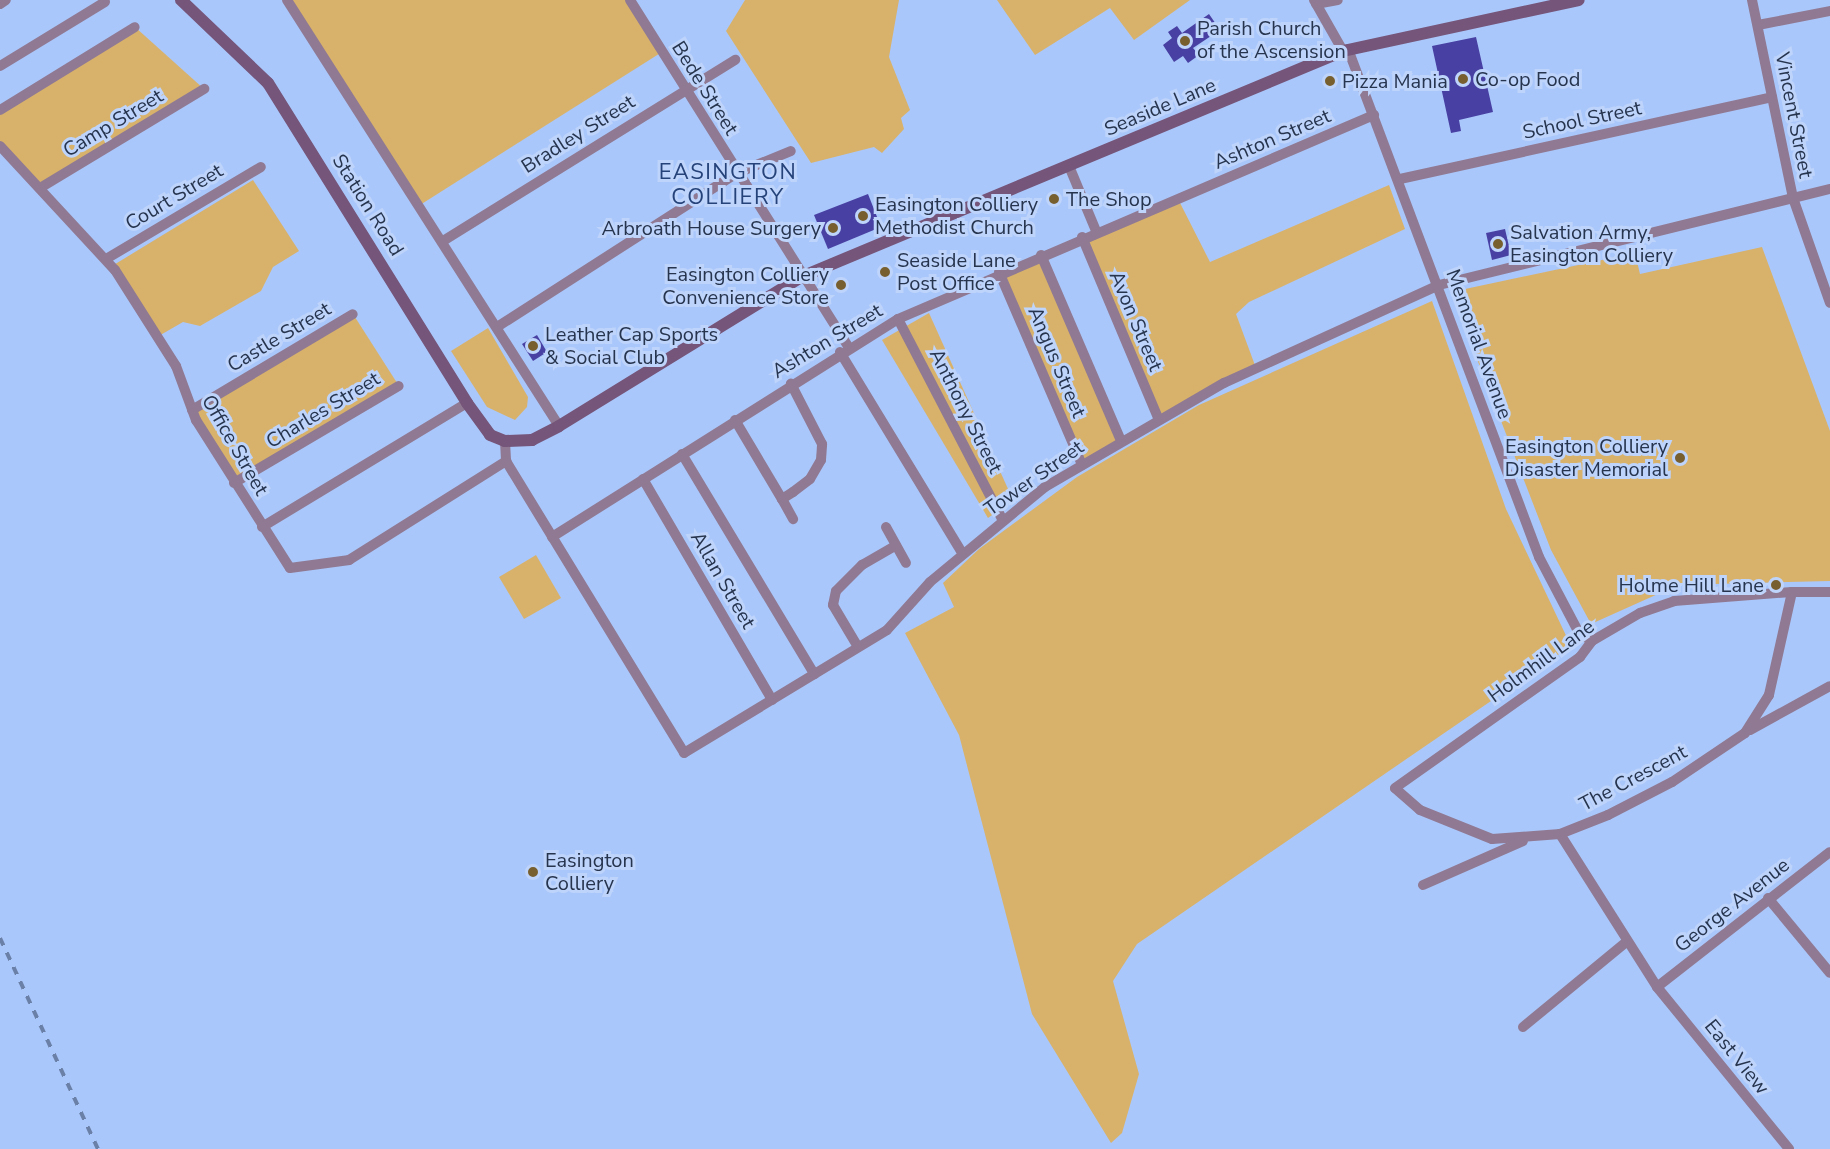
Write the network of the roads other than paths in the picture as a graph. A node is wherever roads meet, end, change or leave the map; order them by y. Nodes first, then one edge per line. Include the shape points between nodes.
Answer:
1 (6, 0) edge
2 (181, 0) edge
3 (287, 0) edge
4 (630, 0) edge
5 (1338, 0) edge
6 (1579, 0) edge
7 (1752, 0) edge
8 (105, 2) dead end
9 (1315, 2) edge
10 (0, 4) edge
11 (1830, 10) edge
12 (1758, 25) junction
13 (135, 27) dead end
14 (1346, 50) junction
15 (735, 60) dead end
16 (0, 66) edge
17 (684, 88) junction
18 (204, 89) dead end
19 (1772, 97) junction
20 (0, 110) edge
21 (1374, 116) junction
22 (0, 146) edge
23 (792, 152) dead end
24 (261, 166) dead end
25 (1069, 166) junction
26 (737, 173) junction
27 (1400, 179) junction
28 (40, 188) junction
29 (1830, 189) edge
30 (1793, 198) junction
31 (1096, 231) junction
32 (1082, 237) junction
33 (443, 241) junction
34 (1041, 255) junction
35 (106, 259) junction
36 (999, 272) junction
37 (801, 277) junction
38 (1439, 285) junction
39 (1830, 303) edge
40 (353, 314) dead end
41 (898, 319) junction
42 (497, 327) junction
43 (844, 349) junction
44 (790, 384) junction
45 (399, 386) dead end
46 (467, 403) junction
47 (192, 410) junction
48 (1158, 418) junction
49 (735, 420) junction
50 (559, 426) junction
51 (505, 441) junction
52 (1121, 441) junction
53 (682, 454) junction
54 (506, 461) junction
55 (1082, 465) junction
56 (643, 479) junction
57 (234, 483) junction
58 (782, 499) junction
59 (793, 519) dead end
60 (1002, 519) junction
61 (262, 527) junction
62 (886, 528) dead end
63 (552, 537) junction
64 (896, 545) junction
65 (962, 554) junction
66 (906, 562) dead end
67 (1792, 592) junction
68 (1830, 592) edge
69 (1592, 641) junction
70 (858, 647) junction
71 (814, 674) junction
72 (1830, 686) edge
73 (772, 700) junction
74 (1745, 733) junction
75 (1395, 788) joint
76 (1560, 834) junction
77 (1526, 840) junction
78 (1830, 852) edge
79 (1423, 885) dead end
80 (1768, 898) junction
81 (1625, 943) junction
82 (1830, 973) edge
83 (1657, 987) junction
84 (1523, 1027) dead end
85 (1789, 1149) edge

1 - 10 street
2 - 46 main road, Station Road via 268,83
3 - 33 street
4 - 17 street, Bede Street
5 - 9 street
6 - 14 main road, Seaside Lane
7 - 12 street, Vincent Street
8 - 16 street
9 - 14 street, Memorial Avenue
11 - 12 street
12 - 19 street, Vincent Street
13 - 20 street
14 - 21 street, Memorial Avenue
14 - 25 main road, Seaside Lane
15 - 17 street, Bradley Street
17 - 26 street, Bede Street
17 - 33 street, Bradley Street
18 - 28 street, Camp Street
19 - 27 street, School Street
19 - 30 street, Vincent Street
21 - 27 street, Memorial Avenue
21 - 31 street, Ashton Street
22 - 28 street, Office Street
23 - 26 street
24 - 35 street, Court Street
25 - 31 street
25 - 37 main road, Seaside Lane
26 - 37 street, Bede Street
26 - 42 street
27 - 38 street, Memorial Avenue
28 - 35 street, Office Street
29 - 30 street, Tower Street
30 - 38 street, Tower Street via 1683,229
30 - 39 street, Vincent Street
31 - 32 street, Ashton Street
32 - 34 street, Ashton Street
32 - 48 street, Avon Street
33 - 42 street
34 - 36 street, Ashton Street
34 - 52 street
35 - 47 street, Office Street via 176,366
36 - 41 street, Ashton Street
36 - 55 street, Angus Street
37 - 43 street, Bede Street
37 - 50 main road, Seaside Lane
38 - 48 street, Tower Street
38 - 69 street, Memorial Avenue via 1539,556 1579,633
40 - 47 street, Castle Street
41 - 43 street, Ashton Street
41 - 60 street, Anthony Street
42 - 50 street
43 - 44 street, Ashton Street
43 - 65 street, Bede Street
44 - 49 street, Ashton Street
44 - 58 street via 817,428 821,460 810,479
45 - 57 street, Charles Street
46 - 51 main road, Station Road via 490,435
46 - 61 street
47 - 57 street, Office Street
48 - 52 street, Tower Street
49 - 53 street, Ashton Street
49 - 58 street
50 - 51 main road, Seaside Lane via 532,440
51 - 54 street
52 - 55 street, Tower Street
53 - 56 street, Ashton Street
53 - 71 street
54 - 61 street, Office Street via 336,566 290,568
54 - 63 street
55 - 60 street, Tower Street
56 - 63 street, Ashton Street
56 - 73 street, Allan Street
57 - 61 street, Office Street
58 - 59 street
60 - 65 street, Tower Street
62 - 64 street
63 - 73 street, Tower Street via 684,753
64 - 66 street
64 - 70 street via 862,565 836,591 833,605
65 - 70 street, Tower Street via 887,630
67 - 68 street, Holmhill Lane
67 - 69 street, Holmhill Lane via 1674,601 1640,613
67 - 74 street, The Crescent via 1769,695
69 - 75 street, Holmhill Lane via 1580,657
70 - 71 street, Tower Street
71 - 73 street, Tower Street
72 - 74 street
74 - 76 street, The Crescent via 1672,782
75 - 77 street, The Crescent via 1420,810 1449,825 1492,839
76 - 77 street, The Crescent
76 - 81 street, East View
77 - 79 street
78 - 80 street, George Avenue
80 - 82 street
80 - 83 street, George Avenue
81 - 83 street, East View
81 - 84 street
83 - 85 street, East View

